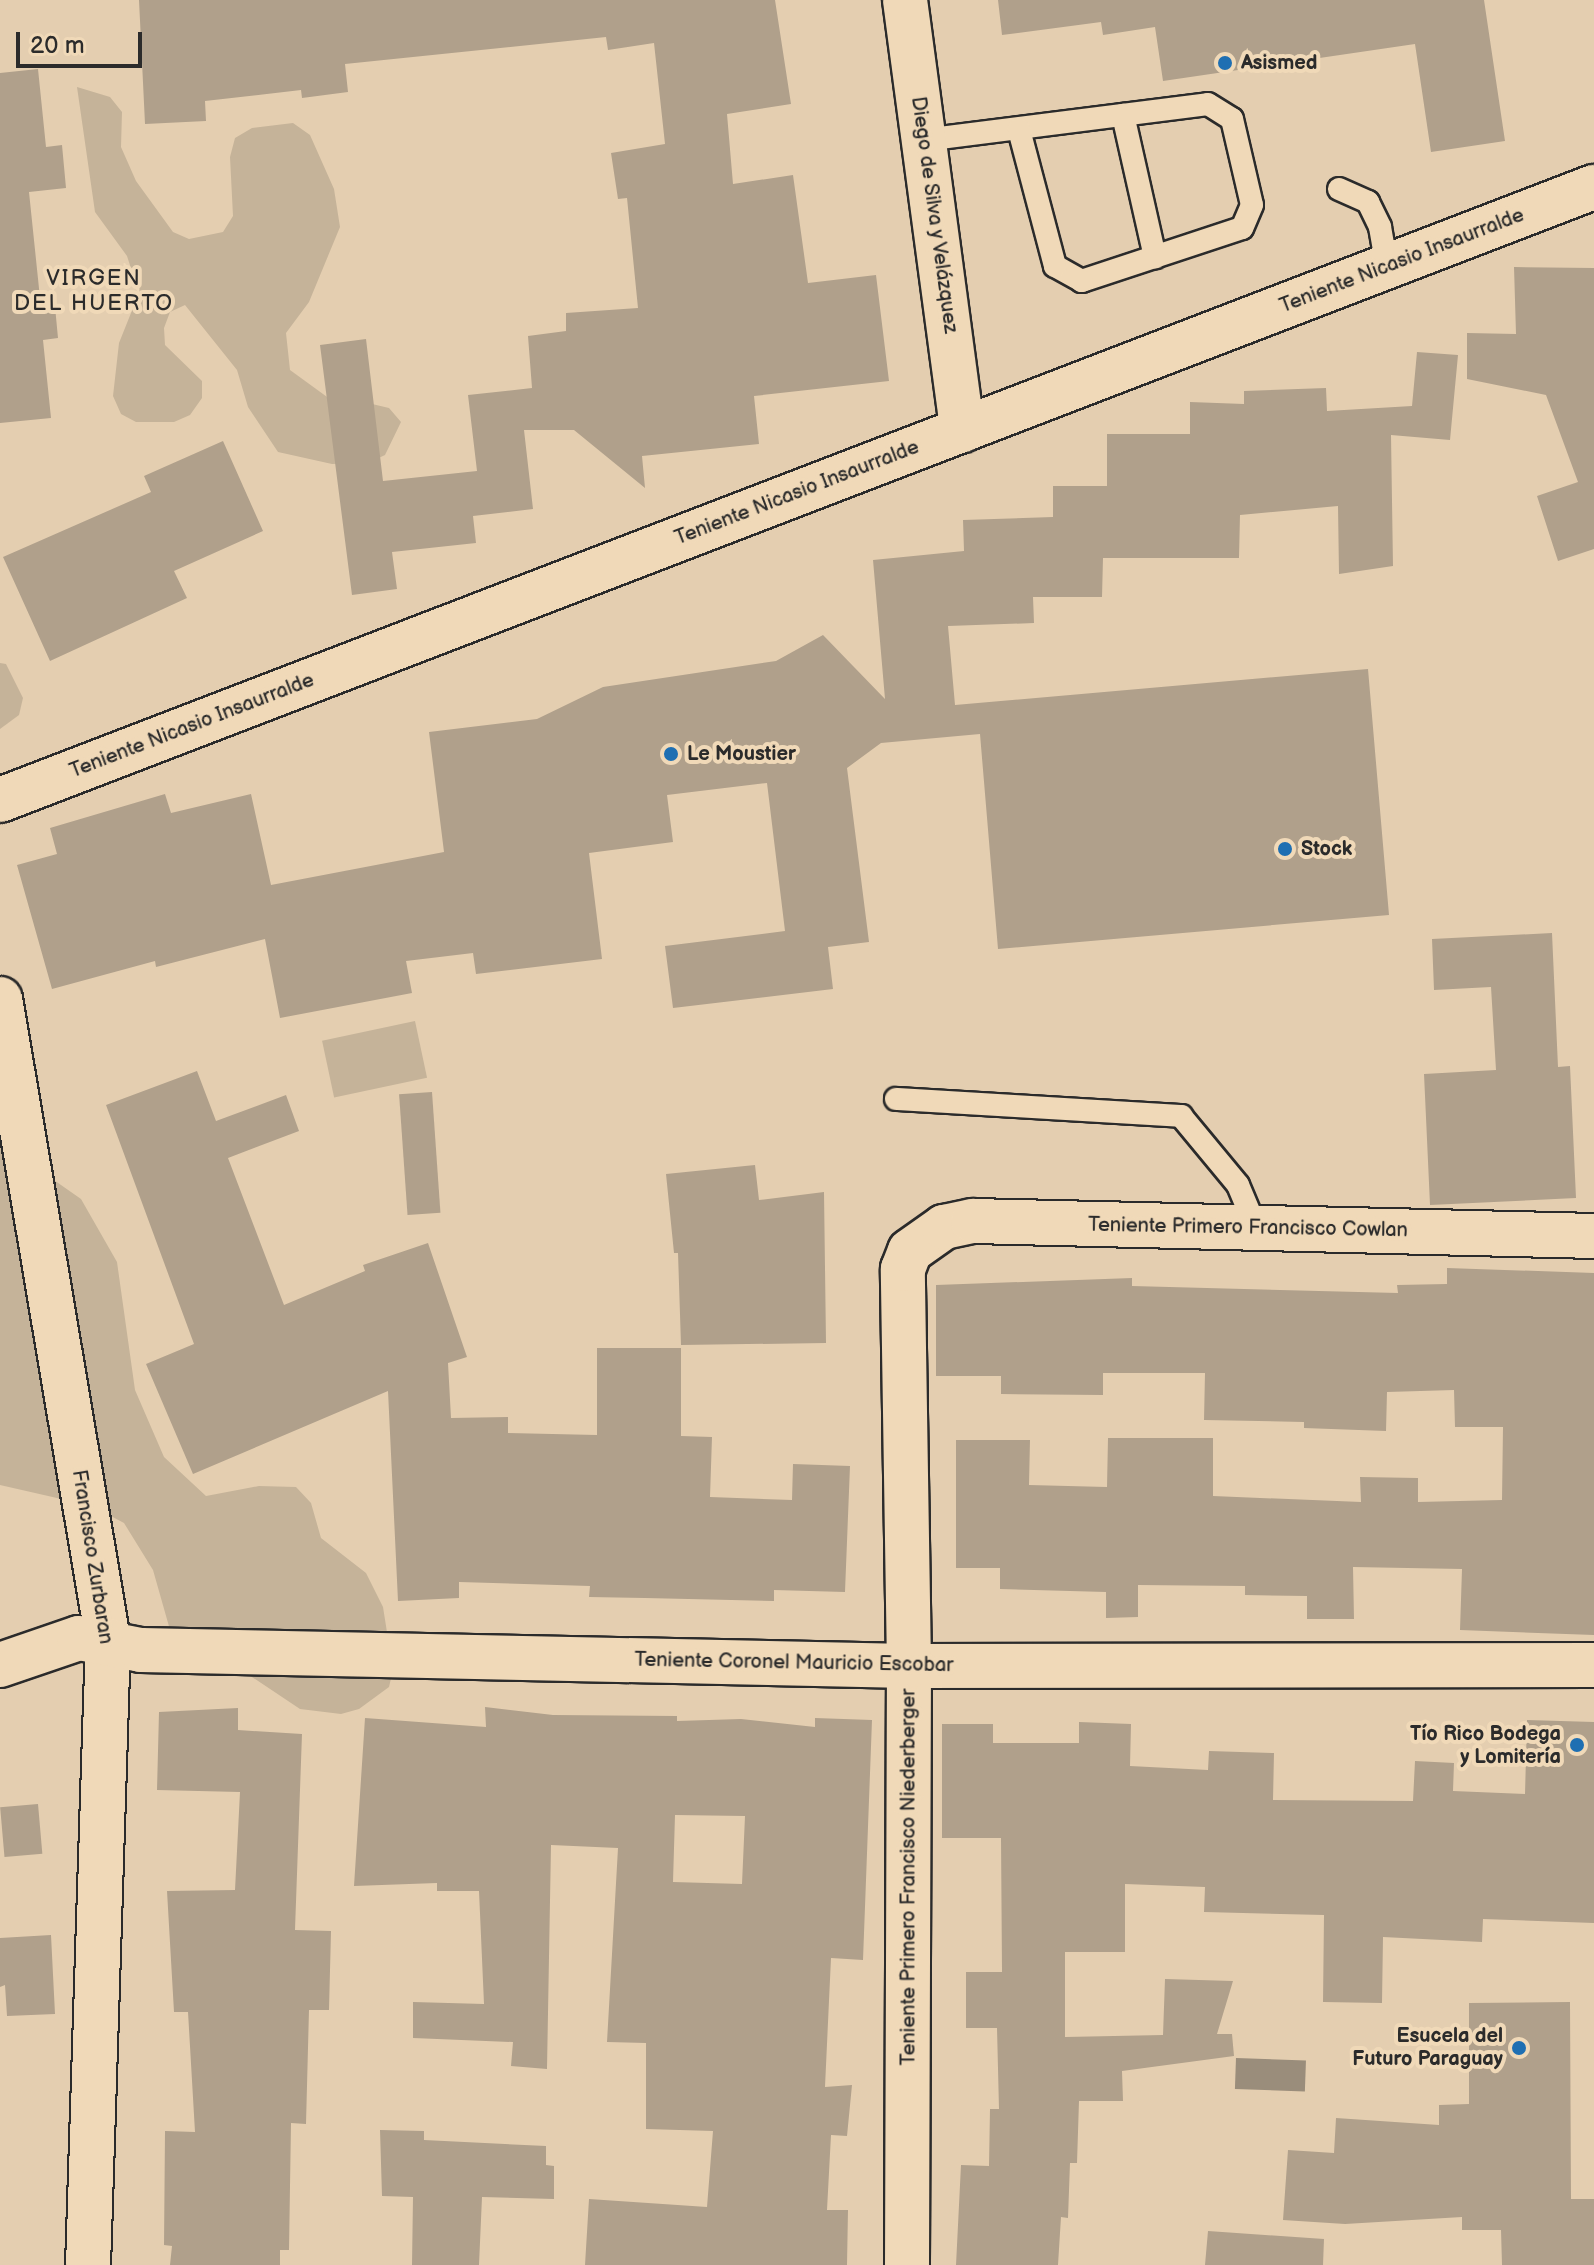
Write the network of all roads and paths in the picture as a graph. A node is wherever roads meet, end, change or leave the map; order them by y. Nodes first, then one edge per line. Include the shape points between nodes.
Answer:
1 (905, 0) edge
2 (1123, 115) junction
3 (1019, 130) junction
4 (924, 140) junction
5 (1594, 187) edge
6 (1339, 189) dead end
7 (1155, 257) junction
8 (1387, 267) junction
9 (962, 430) junction
10 (0, 800) edge
11 (0, 999) edge
12 (896, 1099) dead end
13 (1256, 1228) junction
14 (1594, 1236) edge
15 (910, 1251) joint
16 (108, 1640) junction
17 (0, 1665) edge
18 (1594, 1665) edge
19 (909, 1666) junction
20 (88, 2265) edge
21 (907, 2265) edge

1 - 4 street, Diego de Silva y Velázquez
2 - 3 lane
2 - 7 lane
2 - 7 lane via 1208,104 1232,119 1252,205 1242,228
3 - 4 lane
3 - 7 lane via 1055,266 1082,281
4 - 9 street, Diego de Silva y Velázquez
5 - 8 street, Teniente Nicasio Insaurralde
6 - 8 lane via 1368,202 1380,227
8 - 9 street, Teniente Nicasio Insaurralde
9 - 10 street, Teniente Nicasio Insaurralde
11 - 16 street, Francisco Zurbaran
12 - 13 lane via 1181,1116 1238,1185
13 - 14 street, Teniente Primero Francisco Cowlan
13 - 15 street, Teniente Primero Francisco Cowlan via 973,1221 944,1227
15 - 19 street, Teniente Primero Francisco Niederberger via 903,1269
16 - 17 street, Teniente Coronel Mauricio Escobar via 69,1640
16 - 19 street, Teniente Coronel Mauricio Escobar via 141,1650
16 - 20 street, Francisco Zurbaran
18 - 19 street, Teniente Coronel Mauricio Escobar
19 - 21 street, Teniente Primero Francisco Niederberger

